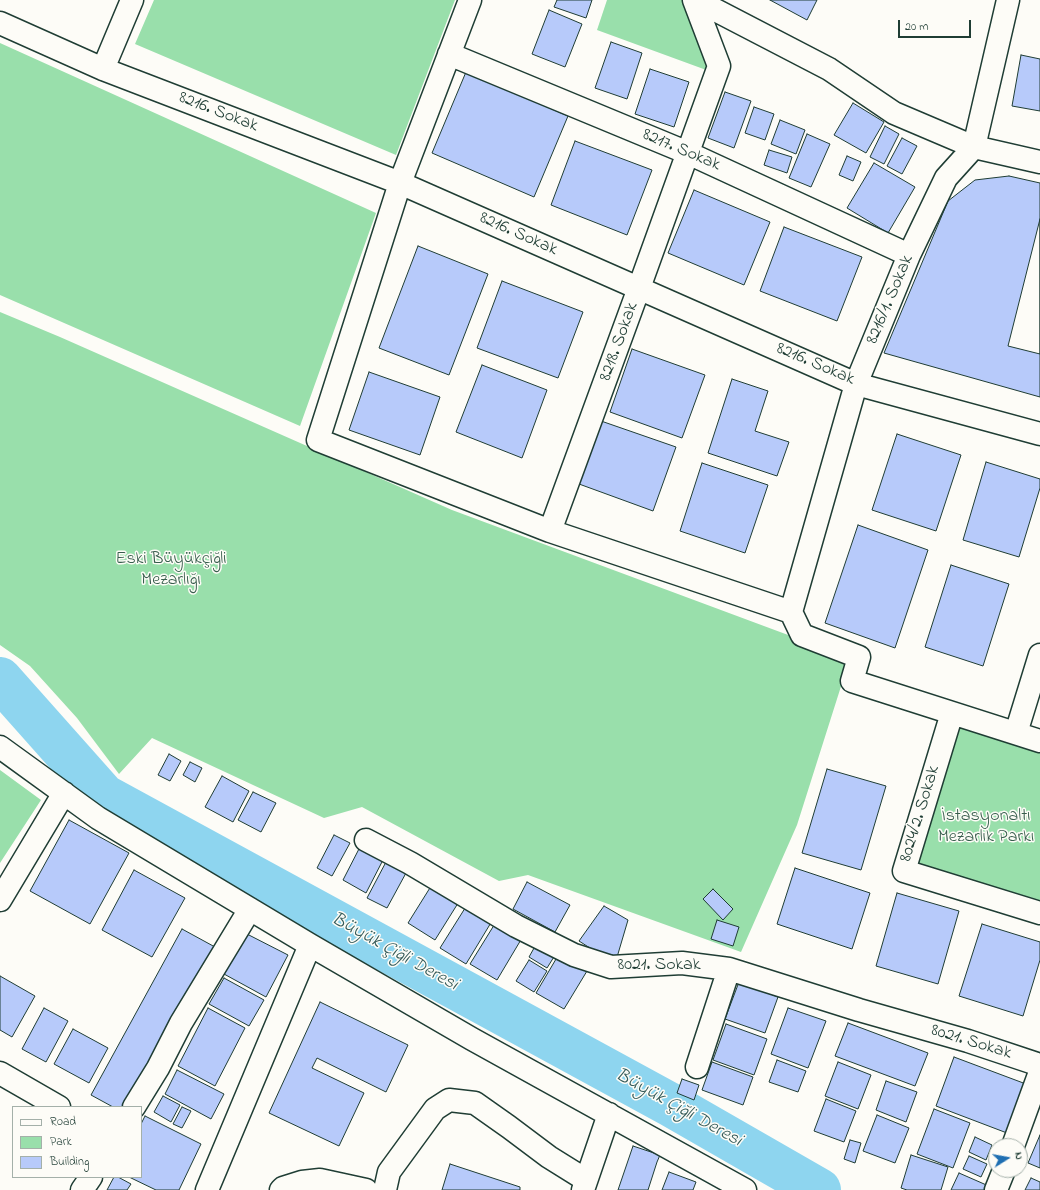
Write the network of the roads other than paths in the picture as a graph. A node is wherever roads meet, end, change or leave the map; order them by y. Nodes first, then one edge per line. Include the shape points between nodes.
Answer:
1 (132, 0) edge
2 (470, 0) edge
3 (695, 0) edge
4 (1008, 0) edge
5 (0, 22) edge
6 (449, 54) junction
7 (103, 69) junction
8 (974, 147) junction
9 (688, 153) junction
10 (1040, 162) edge
11 (400, 183) junction
12 (909, 255) junction
13 (640, 288) junction
14 (856, 384) junction
15 (1040, 434) edge
16 (550, 531) junction
17 (791, 612) junction
18 (1040, 655) edge
19 (952, 713) junction
20 (1016, 733) junction
21 (1040, 741) edge
22 (0, 747) edge
23 (64, 793) junction
24 (366, 840) dead end
25 (0, 900) edge
26 (250, 909) junction
27 (1040, 913) edge
28 (310, 945) junction
29 (729, 969) junction
30 (1040, 1065) edge
31 (697, 1067) dead end
32 (1040, 1072) edge
33 (0, 1073) edge
34 (57, 1106) edge
35 (135, 1106) edge
36 (609, 1114) junction
37 (1016, 1138) edge
38 (89, 1178) edge
39 (1001, 1178) edge
40 (584, 1185) edge
41 (741, 1189) edge
42 (82, 1190) edge
43 (207, 1190) edge
44 (282, 1190) edge
45 (366, 1190) edge
46 (385, 1190) edge
47 (996, 1190) edge

1 - 7 street
2 - 6 street
3 - 8 street via 829,69 894,113
3 - 9 street, 8218. Sokak via 719,66
4 - 8 street, 8216/1. Sokak
5 - 7 street, 8216. Sokak
6 - 9 street, 8217. Sokak
6 - 11 street
7 - 11 street, 8216. Sokak
8 - 10 street
8 - 12 street, 8216/1. Sokak via 946,178
9 - 12 street, 8217. Sokak
9 - 13 street, 8218. Sokak
11 - 13 street, 8216. Sokak
11 - 16 street via 318,440
12 - 14 street, 8216/1. Sokak
13 - 14 street, 8216. Sokak
13 - 16 street, 8218. Sokak
14 - 15 street, 8216. Sokak
14 - 17 street, 8216/1. Sokak
16 - 17 street
17 - 19 street via 802,635 859,657 852,681
18 - 20 street
19 - 20 street
19 - 27 street, 8024/2. Sokak via 904,871
20 - 21 street
22 - 23 street
23 - 25 street
23 - 26 street via 98,818
24 - 29 street, 8021. Sokak via 516,926 574,955 611,967 682,963
26 - 28 street
26 - 35 street
28 - 36 street via 472,1039
28 - 43 street
29 - 30 street, 8021. Sokak
29 - 31 street
32 - 37 street
33 - 34 street
36 - 40 street
36 - 41 street
38 - 42 street
39 - 47 street
40 - 46 street via 474,1103 449,1100 435,1109 389,1172
44 - 45 street via 302,1182 320,1180

